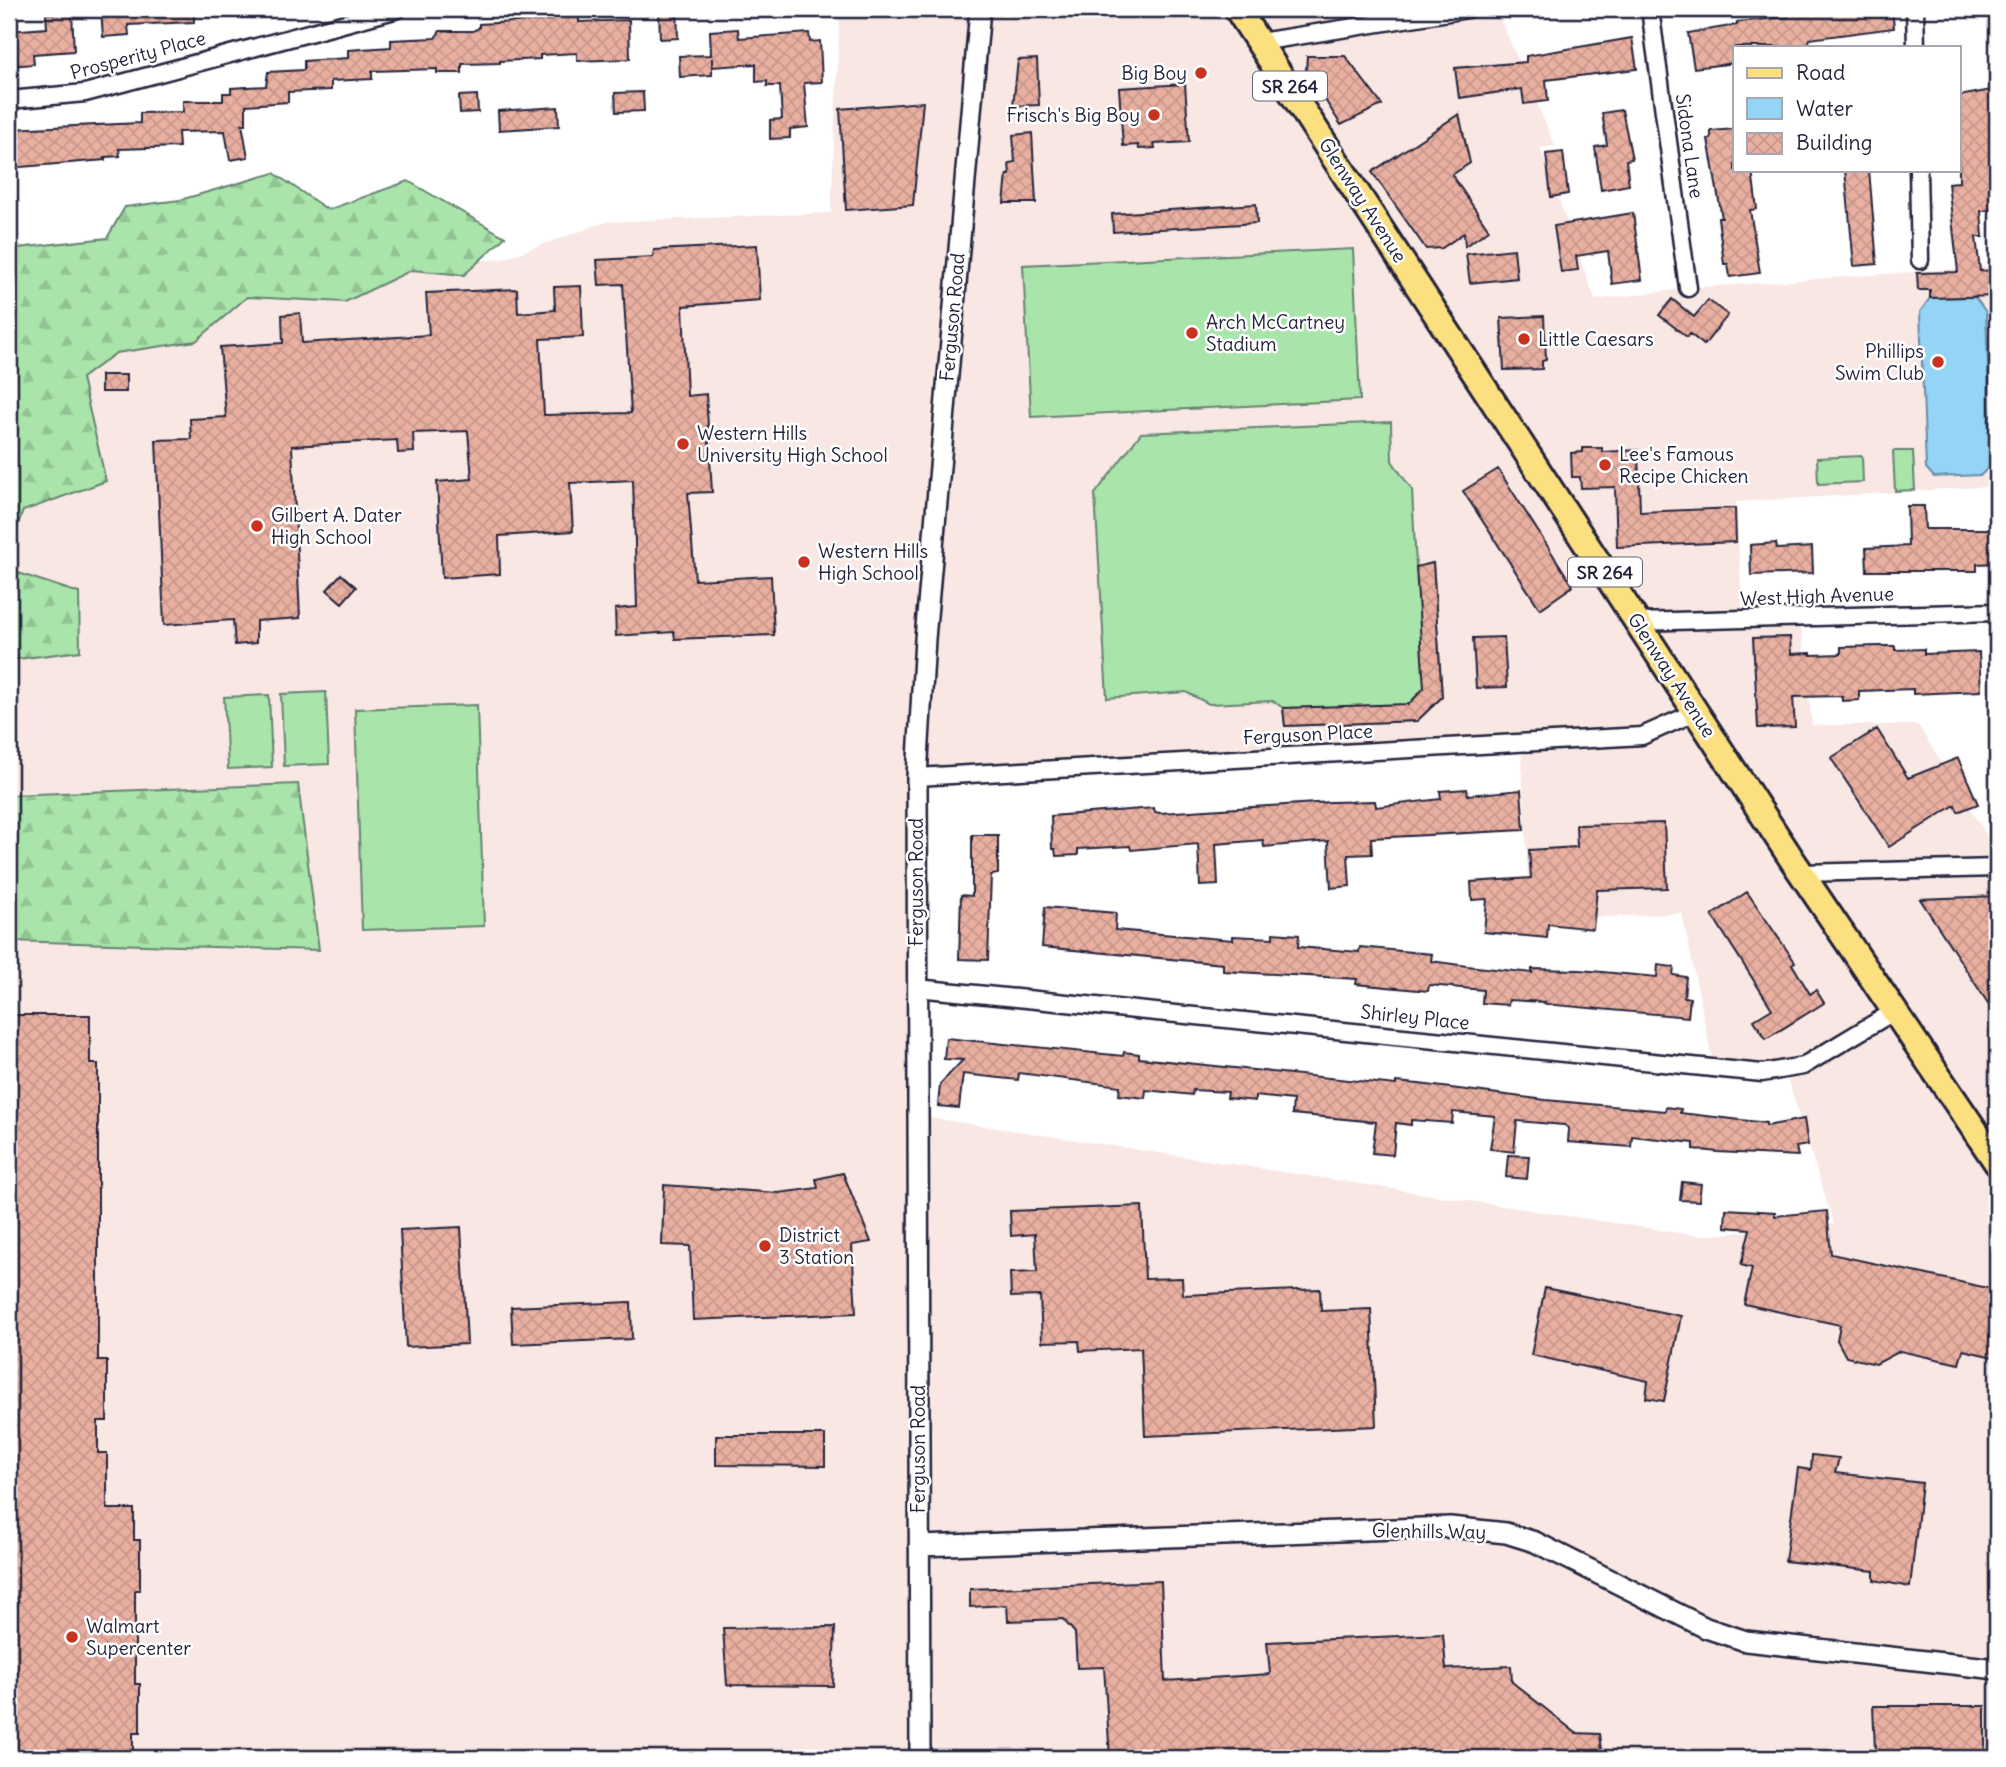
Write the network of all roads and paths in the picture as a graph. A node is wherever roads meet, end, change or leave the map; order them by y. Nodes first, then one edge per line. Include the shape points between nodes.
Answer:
1 (398, 9) edge
2 (980, 9) edge
3 (1237, 9) edge
4 (1468, 9) edge
5 (1650, 9) edge
6 (1915, 9) edge
7 (1260, 43) junction
8 (1916, 46) edge
9 (9, 100) edge
10 (1918, 172) edge
11 (1920, 260) dead end
12 (1688, 288) dead end
13 (1997, 612) edge
14 (1637, 622) junction
15 (1696, 712) junction
16 (917, 777) junction
17 (1997, 868) edge
18 (1801, 873) junction
19 (917, 988) junction
20 (1893, 1012) junction
21 (1997, 1163) edge
22 (919, 1546) junction
23 (1997, 1669) edge
24 (920, 1758) edge

1 - 9 street, Prosperity Place via 85,93
2 - 16 street, Ferguson Road
3 - 7 main road, Glenway Avenue / SR 264
4 - 7 street
5 - 12 street, Sidona Lane
6 - 8 street
7 - 14 main road, Glenway Avenue / SR 264
10 - 11 street
13 - 14 street, West High Avenue
14 - 15 main road, Glenway Avenue / SR 264
15 - 16 street, Ferguson Place via 1642,736
15 - 18 main road, Glenway Avenue / SR 264
16 - 19 street, Ferguson Road
17 - 18 street
18 - 20 main road, Glenway Avenue / SR 264
19 - 20 street, Shirley Place via 1762,1073 1803,1066
19 - 22 street, Ferguson Road
20 - 21 main road, Glenway Avenue / SR 264
22 - 23 street, Glenhills Way via 1427,1528 1506,1533 1535,1542 1706,1628 1746,1642
22 - 24 street, Ferguson Road

